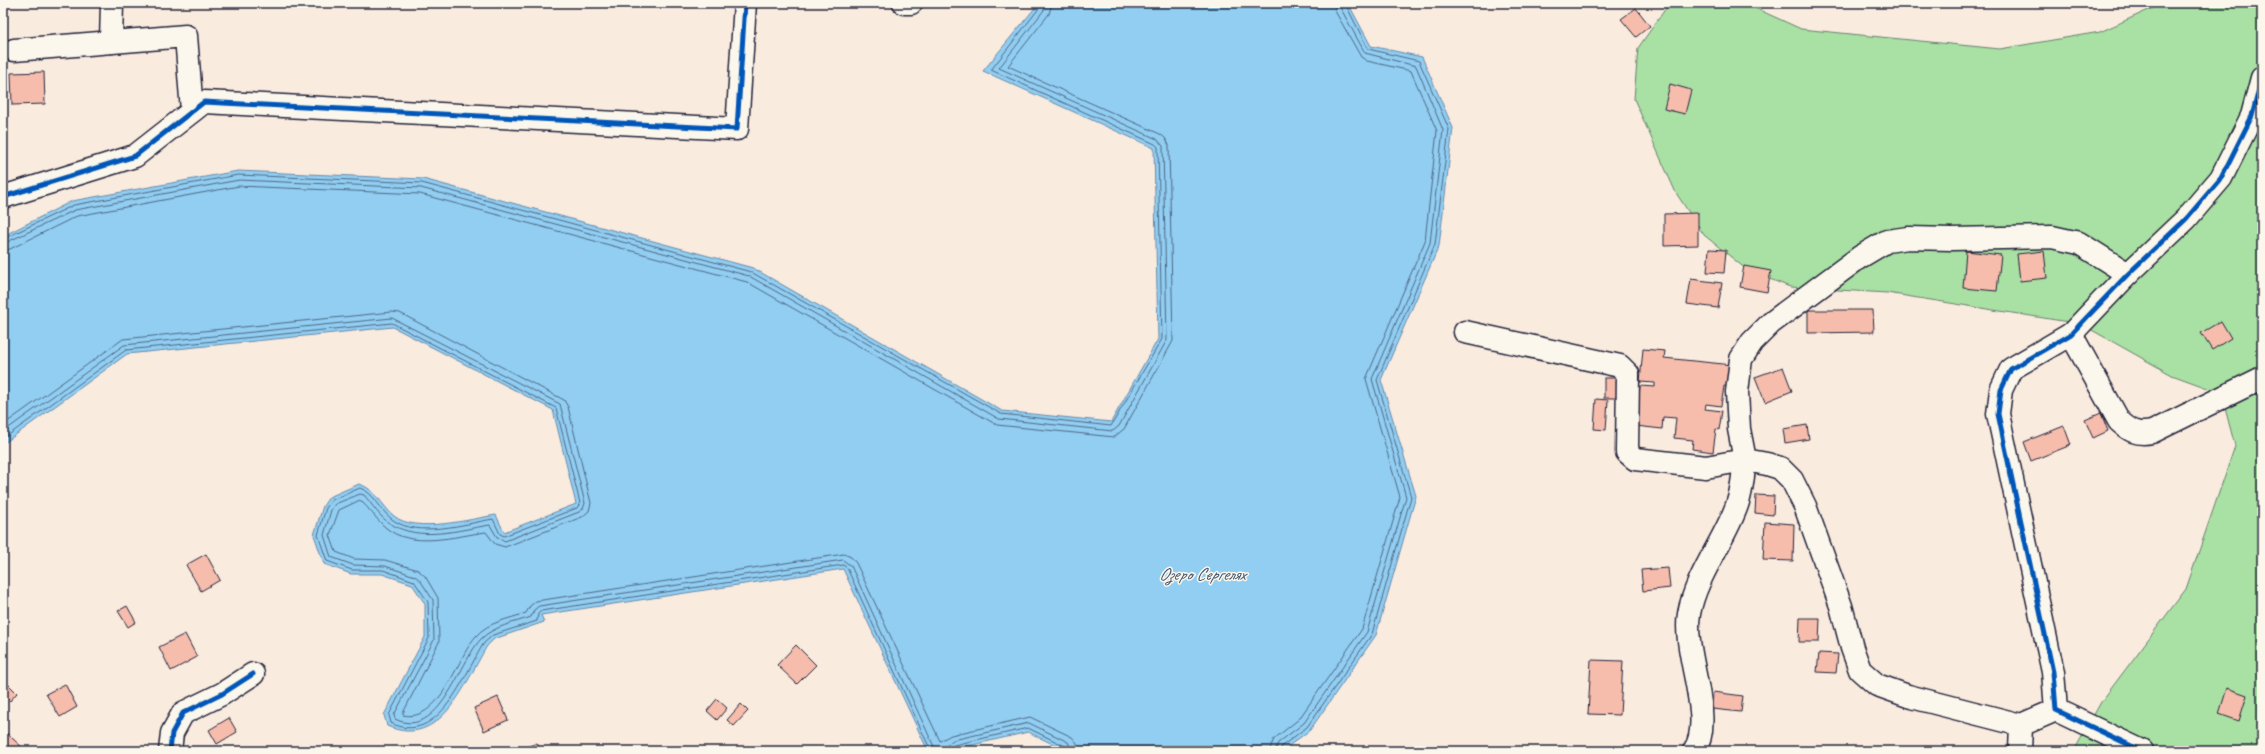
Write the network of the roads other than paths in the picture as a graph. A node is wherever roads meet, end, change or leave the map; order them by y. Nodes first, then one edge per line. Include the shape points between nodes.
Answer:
1 (112, 3) edge
2 (745, 3) edge
3 (904, 3) edge
4 (911, 3) edge
5 (112, 42) junction
6 (14, 50) dead end
7 (2262, 78) edge
8 (192, 112) junction
9 (3, 197) edge
10 (2128, 274) junction
11 (1465, 332) dead end
12 (2071, 334) junction
13 (2262, 378) edge
14 (1745, 460) junction
15 (253, 674) dead end
16 (2056, 710) junction
17 (2021, 725) junction
18 (170, 751) edge
19 (1694, 751) edge
20 (2020, 751) edge
21 (2142, 751) edge

1 - 5 street
2 - 8 street via 737,129 204,102
3 - 4 street
5 - 6 street
5 - 8 street via 186,36
7 - 10 street via 2252,116 2221,178 2186,219
8 - 9 street via 134,156
10 - 12 street
10 - 14 street via 2079,244 2052,236 1952,240 1908,238 1888,241 1860,258 1771,323 1752,342 1741,358 1737,400
11 - 14 street via 1620,366 1628,374 1627,452 1635,459 1706,467
12 - 13 street via 2119,421 2129,431 2140,435 2152,432
12 - 16 street via 2011,369 2001,390 1998,414 2053,672
14 - 17 street via 1780,468 1792,480 1805,506 1860,670 1877,686
14 - 19 street via 1737,505 1688,614 1689,639 1702,720 1700,742
15 - 18 street via 222,694 183,713 172,734
16 - 17 street
16 - 21 street
17 - 20 street

